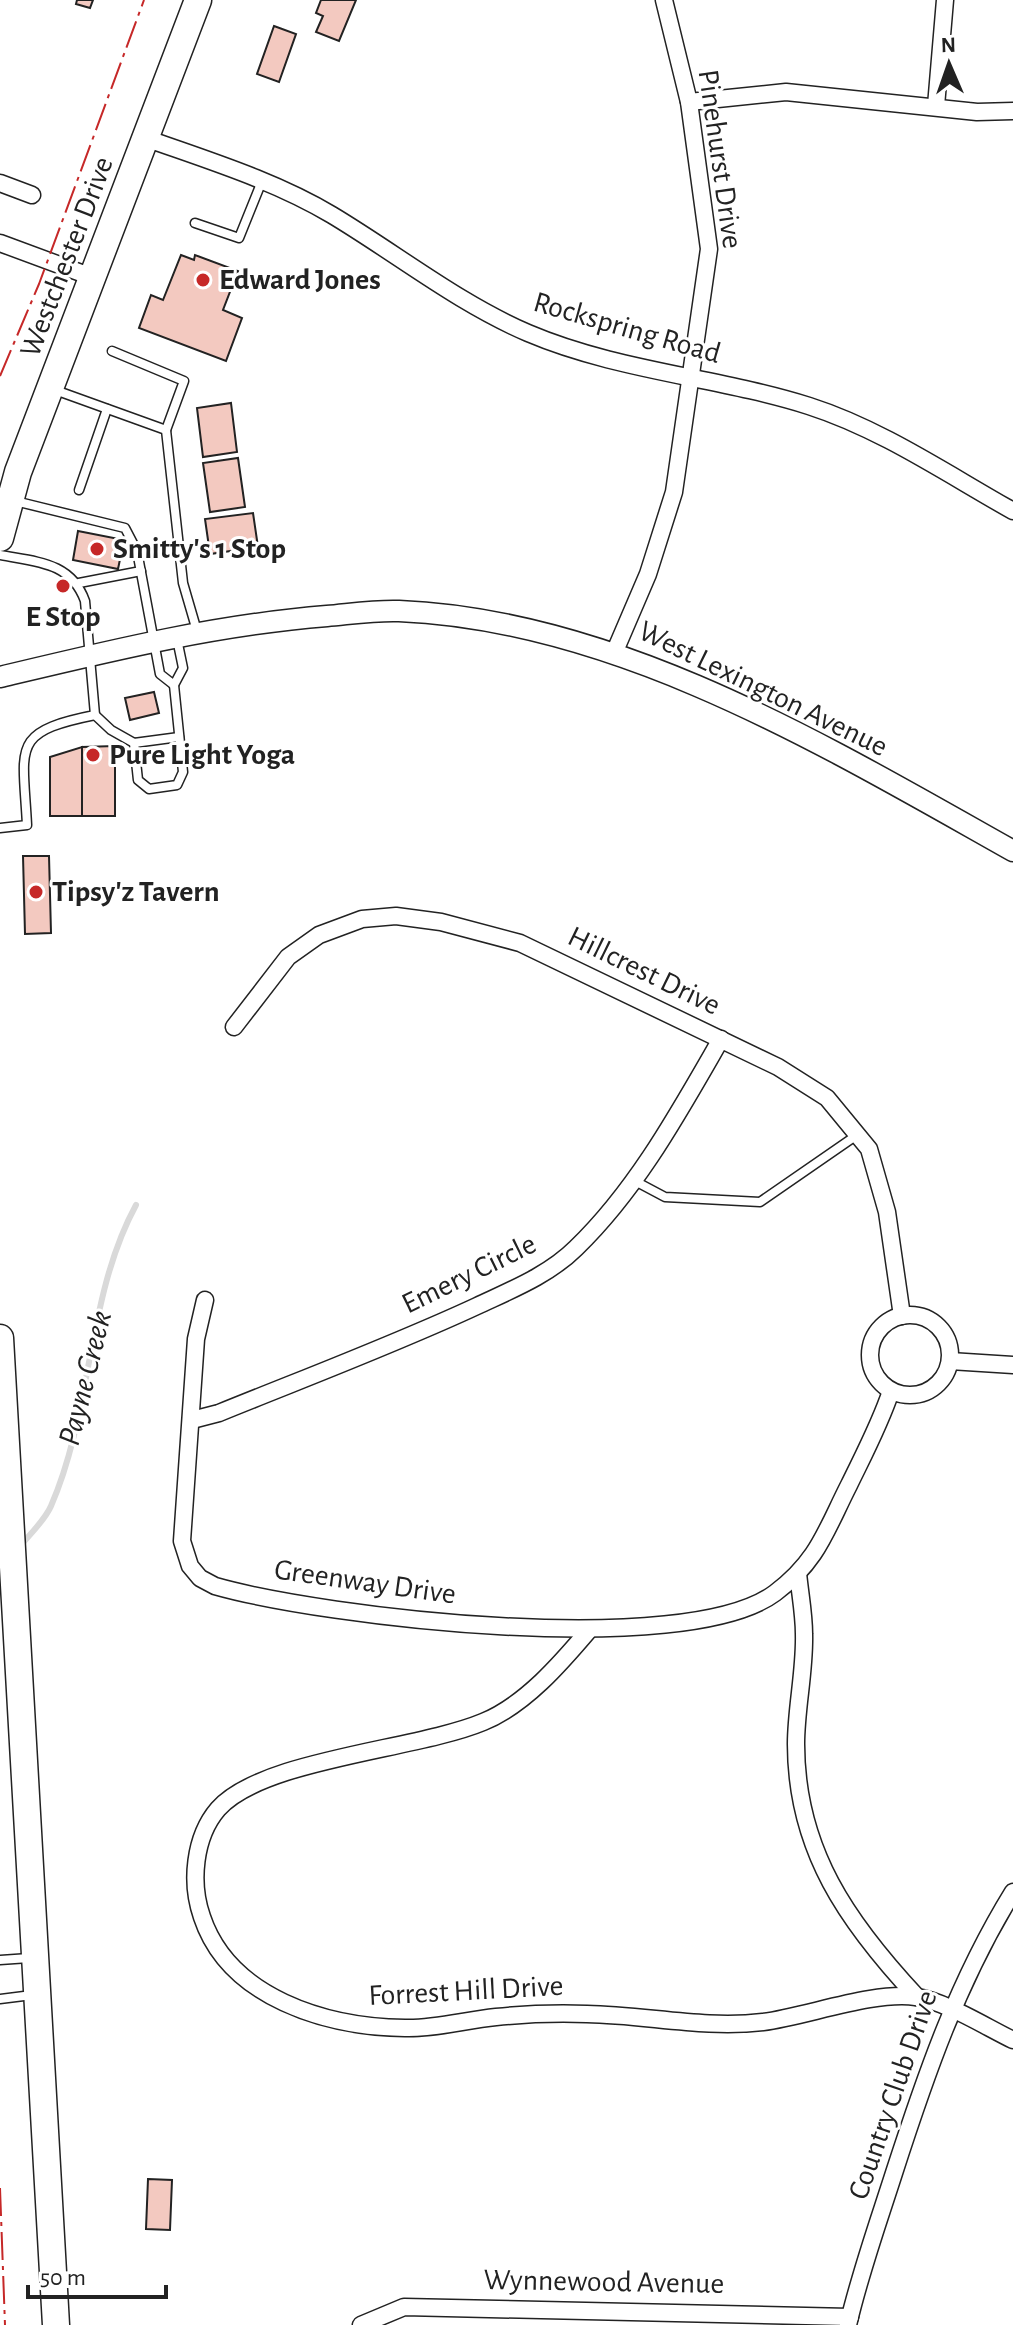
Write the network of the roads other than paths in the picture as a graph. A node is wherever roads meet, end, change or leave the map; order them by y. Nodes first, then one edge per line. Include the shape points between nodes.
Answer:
1 (198, 0) edge
2 (664, 0) edge
3 (945, 0) edge
4 (689, 102) junction
5 (936, 106) junction
6 (1013, 111) edge
7 (148, 139) junction
8 (263, 181) junction
9 (0, 183) edge
10 (32, 195) dead end
11 (195, 223) dead end
12 (0, 243) edge
13 (92, 277) junction
14 (112, 351) dead end
15 (691, 377) junction
16 (51, 389) junction
17 (107, 409) junction
18 (166, 430) junction
19 (9, 469) edge
20 (79, 490) dead end
21 (11, 499) junction
22 (1013, 511) edge
23 (0, 538) edge
24 (0, 555) edge
25 (141, 571) junction
26 (79, 583) junction
27 (197, 631) junction
28 (176, 636) junction
29 (152, 641) junction
30 (615, 651) junction
31 (88, 656) junction
32 (0, 677) edge
33 (174, 685) junction
34 (95, 715) junction
35 (179, 737) junction
36 (134, 743) junction
37 (0, 828) edge
38 (1013, 851) edge
39 (234, 1027) dead end
40 (721, 1039) junction
41 (857, 1135) junction
42 (633, 1180) junction
43 (205, 1300) dead end
44 (902, 1316) junction
45 (0, 1338) edge
46 (950, 1361) junction
47 (1013, 1365) edge
48 (891, 1391) junction
49 (192, 1420) junction
50 (798, 1573) junction
51 (6, 1590) edge
52 (589, 1630) junction
53 (1013, 1892) edge
54 (34, 1958) junction
55 (0, 1960) edge
56 (36, 1995) junction
57 (917, 1997) junction
58 (0, 1999) edge
59 (950, 2010) junction
60 (1013, 2040) edge
61 (849, 2321) edge
62 (56, 2325) edge
63 (361, 2325) edge

1 - 7 main road, Westchester Drive
2 - 4 street, Pinehurst Drive
3 - 5 street
4 - 5 street via 786,92
4 - 15 street, Pinehurst Drive via 709,249
5 - 6 street
7 - 8 street, Rockspring Road
7 - 13 main road, Westchester Drive
8 - 11 lane via 239,238
8 - 15 street, Rockspring Road via 329,214 489,315 618,361
9 - 10 street
12 - 13 street
13 - 16 main road, Westchester Drive
14 - 18 lane via 184,381
15 - 22 street, Rockspring Road via 810,406 857,425
15 - 30 street, Pinehurst Drive via 674,492 648,574
16 - 17 lane
16 - 19 main road, Westchester Drive
17 - 18 lane
17 - 20 lane
18 - 27 lane via 183,583
19 - 21 main road, Westchester Drive
21 - 23 main road, Westchester Drive
21 - 25 lane via 125,528 133,537
24 - 26 lane via 40,563
25 - 26 lane
25 - 29 lane
26 - 31 lane
27 - 28 street, West Lexington Avenue
27 - 30 street, West Lexington Avenue via 398,610 515,624
28 - 29 street, West Lexington Avenue
28 - 33 lane via 183,668
29 - 31 street, West Lexington Avenue
29 - 33 lane via 160,674
30 - 38 street, West Lexington Avenue via 735,703
31 - 32 street, West Lexington Avenue
31 - 34 lane
33 - 35 lane
34 - 36 lane
34 - 37 lane via 36,731 24,766 27,825
35 - 36 lane
35 - 36 lane via 183,772 177,785 149,789 138,780
39 - 40 street, Hillcrest Drive via 288,957 319,935 362,919 396,916 520,943
40 - 41 street, Hillcrest Drive via 827,1098
40 - 42 street, Emery Circle
41 - 42 lane via 760,1202 665,1197
41 - 44 street, Hillcrest Drive via 869,1149 887,1212
42 - 49 street, Emery Circle via 575,1250 533,1280
43 - 49 street, Greenway Drive via 196,1339
44 - 46 street via 938,1326 946,1336
44 - 48 street via 878,1331 869,1357 872,1371
45 - 51 main road
46 - 47 street
46 - 48 street via 939,1384 929,1391
48 - 50 street, Greenway Drive via 826,1538
49 - 52 street, Greenway Drive via 182,1541 190,1566 215,1586 459,1623
50 - 52 street, Greenway Drive via 773,1595 744,1609 662,1625
50 - 57 street via 804,1635 796,1744 806,1822 827,1880 848,1914
51 - 54 main road
52 - 57 street, Forrest Hill Drive via 522,1697 487,1721 275,1775 247,1785 217,1811 198,1855 195,1884 207,1932 233,1970 299,2009 357,2024 404,2028 588,2014 733,2025
53 - 59 street, Country Club Drive
54 - 55 lane
54 - 56 main road
56 - 58 lane
56 - 62 main road
57 - 59 street, Forrest Hill Drive
59 - 60 street, Forrest Hill Drive
59 - 61 street, Country Club Drive
61 - 63 street, Wynnewood Avenue via 404,2307

